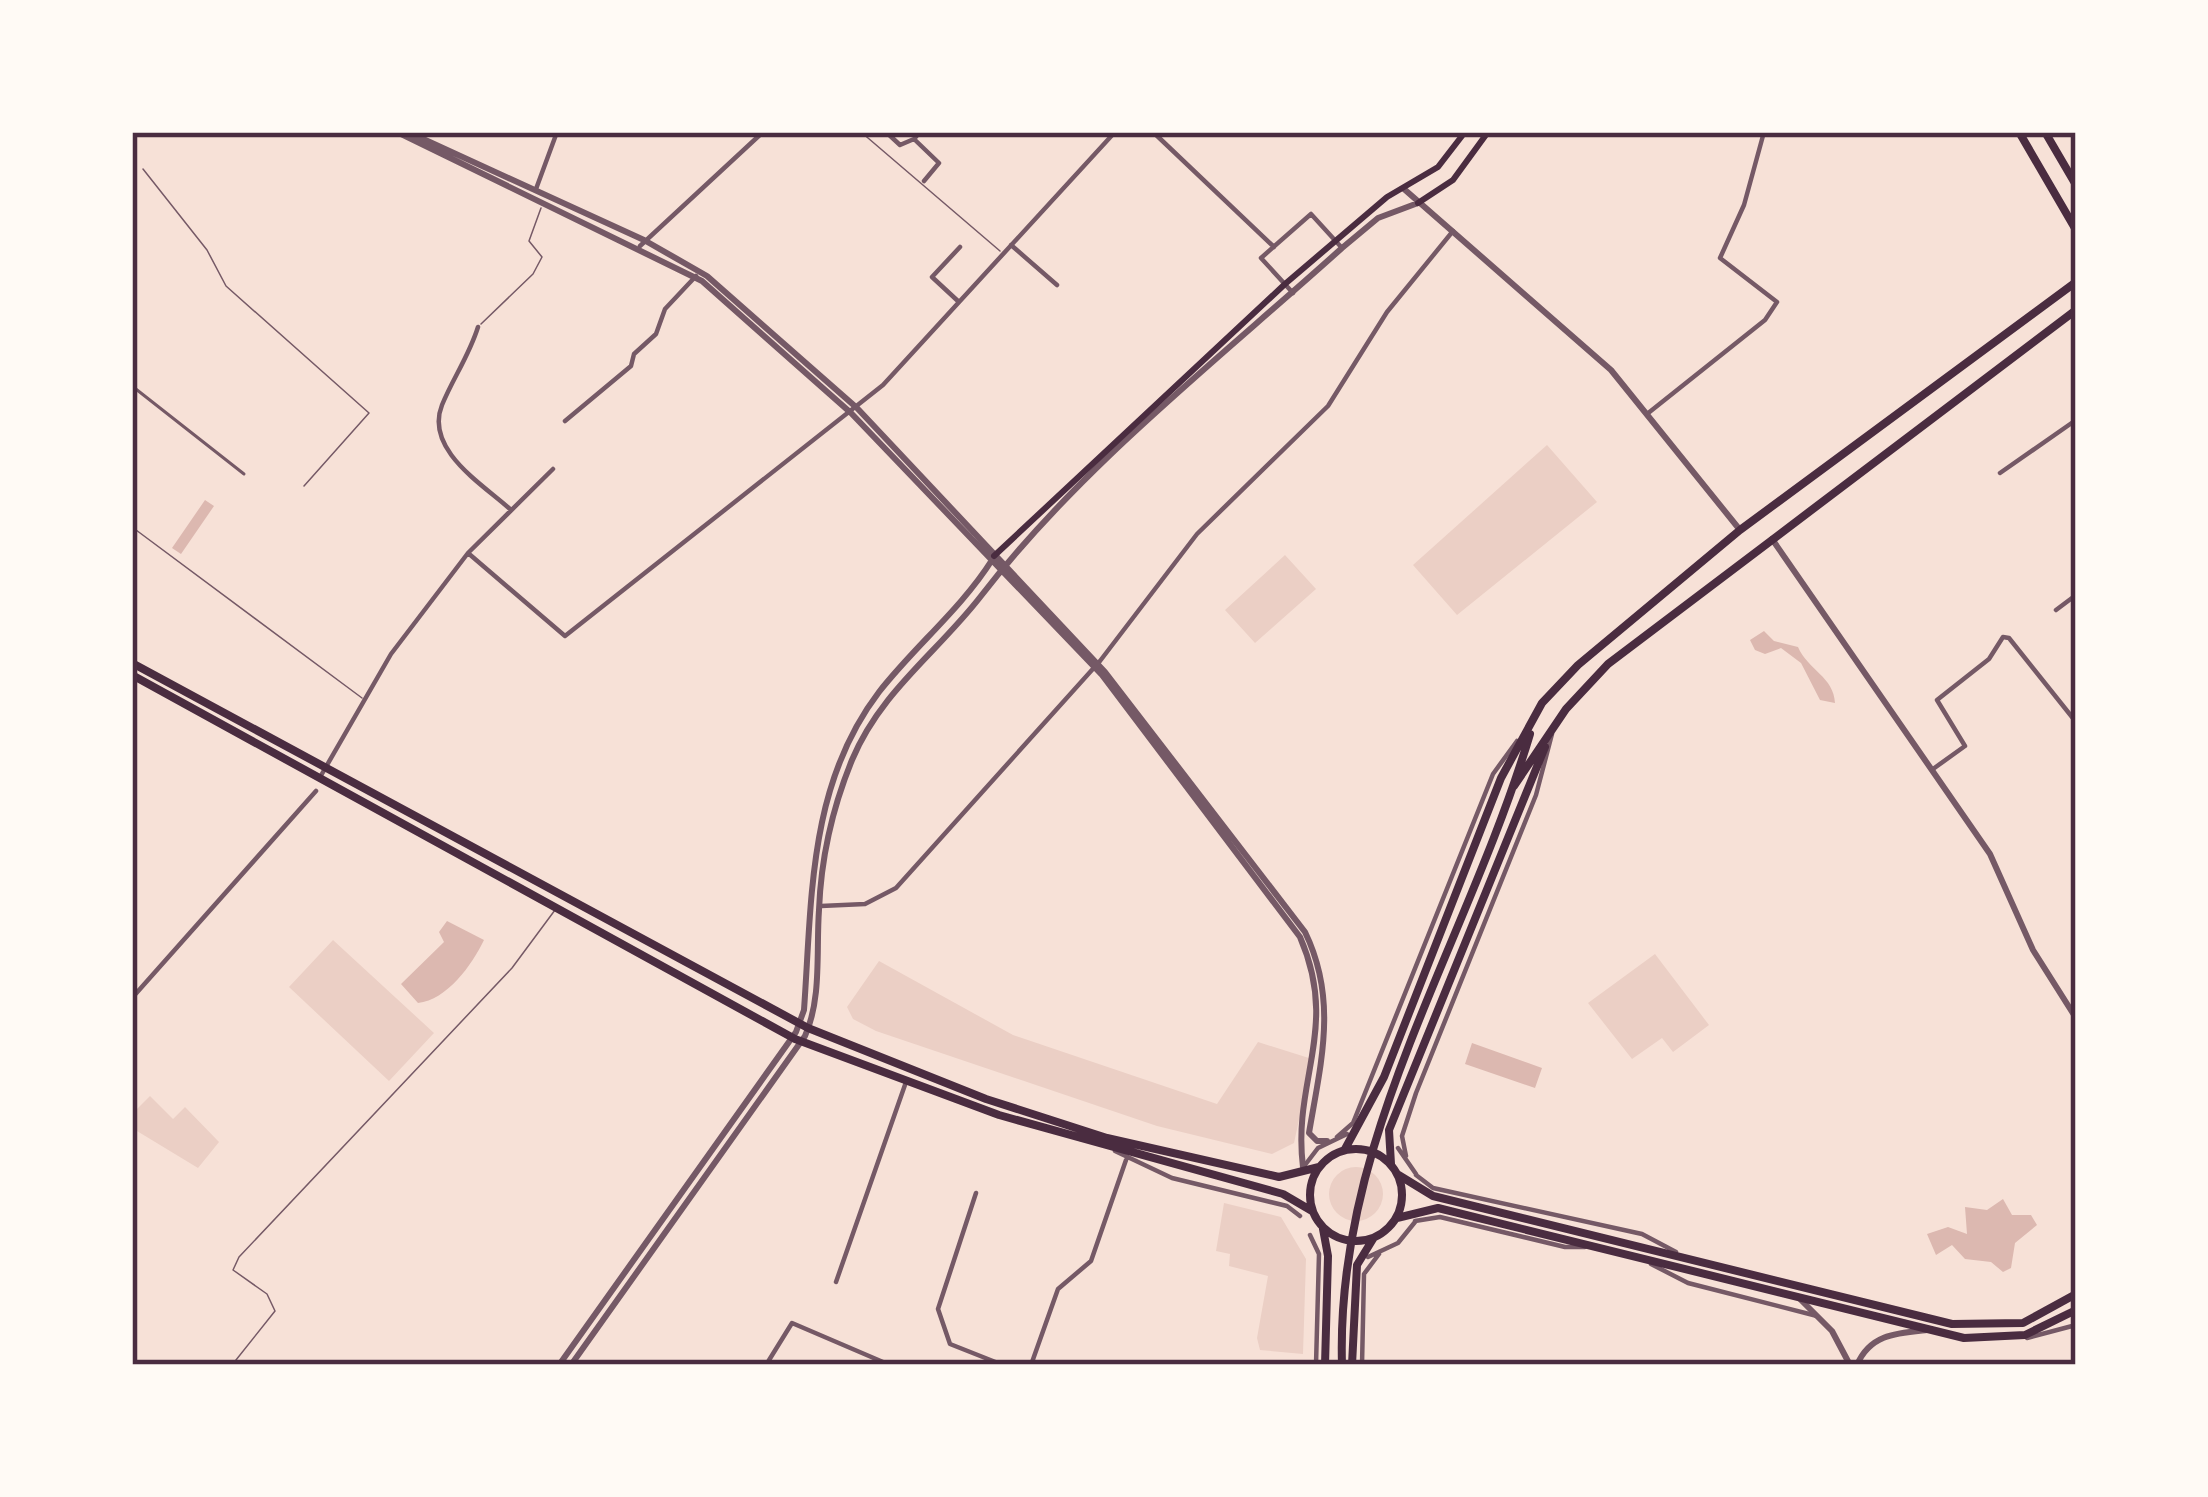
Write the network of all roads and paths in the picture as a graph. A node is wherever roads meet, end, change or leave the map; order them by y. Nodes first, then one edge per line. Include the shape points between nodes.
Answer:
1 (397, 132) edge
2 (557, 132) edge
3 (764, 132) edge
4 (861, 132) edge
5 (886, 132) edge
6 (920, 132) edge
7 (1114, 132) edge
8 (1153, 132) edge
9 (1466, 132) edge
10 (1488, 132) edge
11 (1764, 132) edge
12 (2019, 132) edge
13 (2045, 132) edge
14 (408, 134) edge
15 (914, 139) junction
16 (143, 170) dead end
17 (924, 181) dead end
18 (2076, 184) edge
19 (1404, 188) junction
20 (539, 195) junction
21 (1418, 203) junction
22 (2076, 230) edge
23 (1453, 231) junction
24 (1335, 240) junction
25 (642, 243) junction
26 (1011, 245) junction
27 (960, 247) dead end
28 (1274, 247) junction
29 (1342, 248) junction
30 (1003, 254) junction
31 (698, 275) junction
32 (2076, 283) edge
33 (1285, 284) junction
34 (1057, 285) dead end
35 (1293, 292) junction
36 (959, 302) junction
37 (2076, 310) edge
38 (478, 327) joint
39 (132, 386) edge
40 (854, 411) junction
41 (1646, 415) junction
42 (2076, 420) edge
43 (565, 421) dead end
44 (553, 469) dead end
45 (2000, 473) dead end
46 (244, 474) dead end
47 (304, 486) dead end
48 (511, 510) junction
49 (132, 527) edge
50 (1740, 530) junction
51 (1772, 539) junction
52 (468, 553) junction
53 (992, 560) junction
54 (999, 567) junction
55 (2076, 595) edge
56 (2056, 610) dead end
57 (132, 663) edge
58 (1097, 664) junction
59 (132, 675) edge
60 (362, 698) junction
61 (1534, 717) junction
62 (2076, 722) edge
63 (1553, 730) junction
64 (1933, 769) junction
65 (322, 774) junction
66 (1514, 786) junction
67 (316, 791) dead end
68 (819, 906) junction
69 (557, 907) junction
70 (132, 998) edge
71 (2076, 1018) edge
72 (804, 1026) junction
73 (797, 1040) junction
74 (906, 1082) junction
75 (1347, 1134) dead end
76 (1337, 1137) junction
77 (1327, 1142) junction
78 (1398, 1148) dead end
79 (1113, 1149) junction
80 (1346, 1149) junction
81 (1406, 1156) junction
82 (1126, 1160) junction
83 (1390, 1164) junction
84 (1319, 1167) junction
85 (1302, 1168) joint
86 (1397, 1174) junction
87 (1416, 1175) junction
88 (1421, 1189) junction
89 (976, 1193) dead end
90 (1297, 1206) dead end
91 (1312, 1211) junction
92 (1300, 1216) junction
93 (1396, 1218) junction
94 (1322, 1227) junction
95 (1310, 1235) junction
96 (1375, 1238) junction
97 (1602, 1246) junction
98 (1324, 1247) dead end
99 (1676, 1252) junction
100 (1379, 1254) junction
101 (1368, 1257) dead end
102 (1635, 1257) junction
103 (836, 1282) dead end
104 (1790, 1293) junction
105 (2076, 1294) edge
106 (2076, 1310) edge
107 (1820, 1317) junction
108 (2076, 1325) edge
109 (1927, 1330) junction
110 (2015, 1336) junction
111 (232, 1365) edge
112 (560, 1365) edge
113 (572, 1365) edge
114 (766, 1365) edge
115 (890, 1365) edge
116 (1003, 1365) edge
117 (1030, 1365) edge
118 (1316, 1365) edge
119 (1325, 1365) edge
120 (1342, 1365) edge
121 (1352, 1365) edge
122 (1362, 1365) edge
123 (1853, 1365) edge

1 - 14 street
2 - 20 street
3 - 25 street
4 - 30 lane
5 - 15 street via 900,145
6 - 15 street
7 - 26 street
8 - 28 street
9 - 19 main road via 1438,167
10 - 21 main road via 1453,180
11 - 41 street via 1720,258 1777,302
12 - 22 main road
13 - 18 main road
14 - 20 street
15 - 17 street via 939,164
16 - 47 lane via 226,286 369,412
19 - 21 street
19 - 24 main road
20 - 25 street
20 - 38 lane via 529,241 542,256
21 - 23 street
21 - 29 street via 1378,218
23 - 41 street via 1611,370
23 - 58 street via 1387,312 1328,406 1197,534
24 - 28 street via 1311,214
24 - 29 street
24 - 33 main road
25 - 31 street
26 - 30 street
26 - 34 street
27 - 36 street via 932,277
28 - 33 street via 1261,258
29 - 35 street
30 - 36 street
31 - 40 street
31 - 43 street via 665,309 631,366
32 - 50 main road
33 - 35 street
33 - 53 main road
35 - 54 street
36 - 40 street
37 - 51 main road
38 - 48 street via 442,404 441,437
39 - 46 street
40 - 52 street via 565,636
40 - 53 street
41 - 50 street
42 - 45 street
44 - 48 street
48 - 52 street
49 - 60 lane
50 - 61 main road via 1578,665
51 - 63 main road via 1609,664
51 - 64 street
52 - 60 street
53 - 54 street
53 - 72 street via 874,698 846,749 813,858
54 - 58 street
54 - 68 street via 882,704 855,753 835,802
55 - 56 street
57 - 65 main road
58 - 68 street via 896,888 865,904
58 - 77 street via 1305,932 1323,970 1328,1022 1309,1133
58 - 85 street via 1300,938 1316,974 1320,1022
59 - 65 main road
60 - 65 street
61 - 66 main road
61 - 76 street via 1493,775 1353,1123
61 - 80 main road
62 - 64 street via 2002,637 1989,659 1936,700 1965,746
63 - 66 main road
63 - 81 street via 1529,812 1416,1093 1402,1136
63 - 83 main road via 1389,1130
64 - 71 street via 1990,854 2026,938
65 - 69 main road
65 - 72 main road
66 - 120 main road via 1357,1196 1340,1304
67 - 70 street
68 - 72 street via 814,1011
69 - 73 main road
69 - 111 lane via 512,968 239,1257 233,1270 267,1294 275,1311
72 - 73 street
72 - 84 main road via 986,1100 1176,1154 1279,1177
73 - 74 main road
73 - 112 street via 692,1172
73 - 113 street
74 - 79 main road
74 - 103 street
75 - 76 street
76 - 77 street
77 - 85 street
78 - 81 street
79 - 82 street
79 - 91 main road via 1283,1194
80 - 83 main road via 1366,1149
80 - 84 main road
81 - 87 street
82 - 92 street
82 - 117 street via 1091,1261 1058,1289
83 - 86 main road
84 - 91 main road
86 - 88 main road
86 - 93 main road via 1404,1194
87 - 88 street
87 - 99 street via 1433,1188 1642,1234
88 - 99 main road
89 - 116 street via 938,1309 950,1344
90 - 92 street
91 - 94 main road
92 - 95 street
93 - 96 main road
93 - 97 main road via 1424,1208
94 - 96 main road via 1340,1239
94 - 119 main road
95 - 98 street
95 - 118 street via 1319,1254
96 - 121 main road via 1357,1265
97 - 100 street via 1565,1247 1440,1217 1415,1219 1398,1244
97 - 102 main road
99 - 105 main road via 1961,1325 2031,1320
100 - 101 street
100 - 122 street via 1364,1274
102 - 104 main road
102 - 107 street via 1688,1282
104 - 107 street
104 - 109 main road
106 - 110 main road
107 - 123 street
108 - 110 street via 2045,1337
109 - 110 main road
109 - 123 street via 1884,1336
114 - 115 street via 792,1323

